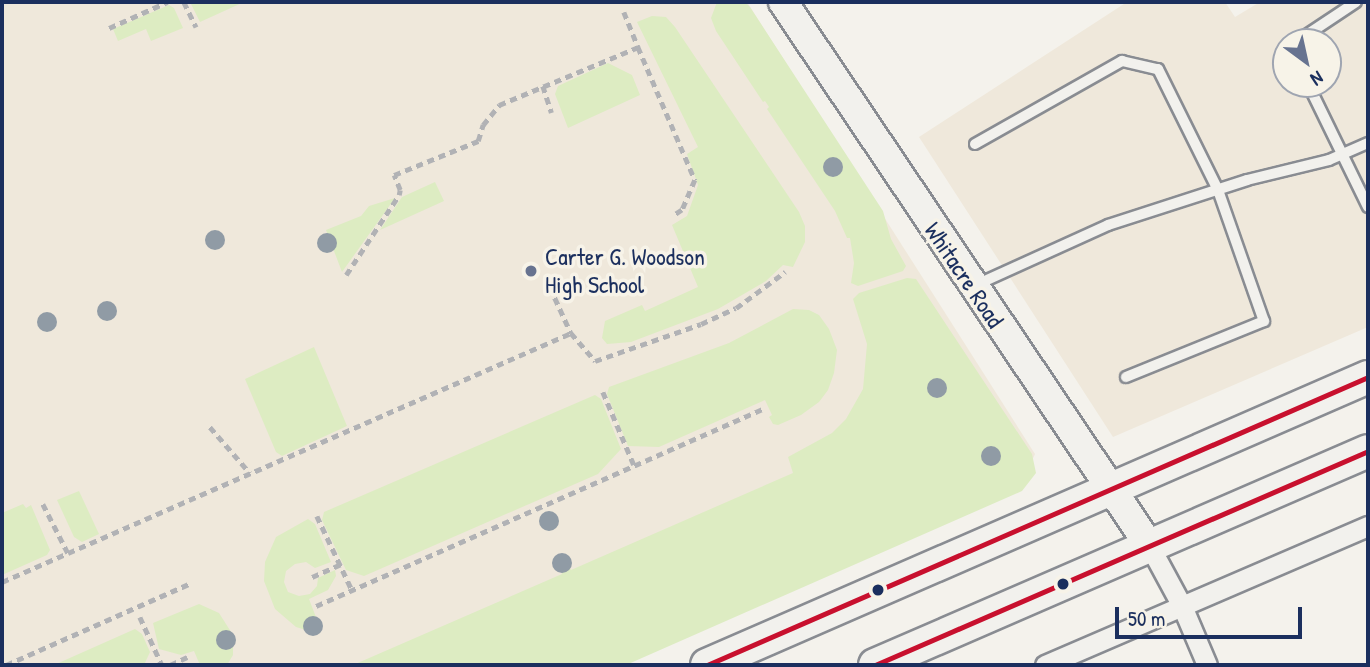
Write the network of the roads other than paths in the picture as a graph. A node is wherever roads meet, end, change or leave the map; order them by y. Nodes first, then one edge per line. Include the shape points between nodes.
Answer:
1 (783, 2) edge
2 (1356, 2) edge
3 (1317, 28) edge
4 (1315, 98) edge
5 (1368, 143) edge
6 (975, 144) dead end
7 (1343, 154) junction
8 (1218, 190) junction
9 (1368, 206) edge
10 (972, 286) junction
11 (1126, 377) dead end
12 (1368, 377) edge
13 (1368, 451) edge
14 (1109, 489) junction
15 (1368, 526) edge
16 (1149, 545) junction
17 (1182, 606) junction
18 (707, 665) edge
19 (875, 665) edge
20 (1045, 665) edge
21 (1207, 665) edge

1 - 10 street, Whitacre Road
2 - 3 lane
4 - 7 lane
5 - 7 lane
6 - 8 lane via 1122,61 1158,69
7 - 8 lane
7 - 9 lane
8 - 10 lane via 1108,225
8 - 11 lane via 1264,321
10 - 14 street, Whitacre Road
12 - 14 main road
13 - 16 main road
14 - 16 street, Whitacre Road
14 - 18 main road
15 - 17 street
16 - 17 street
16 - 19 main road
17 - 20 street
17 - 21 street

